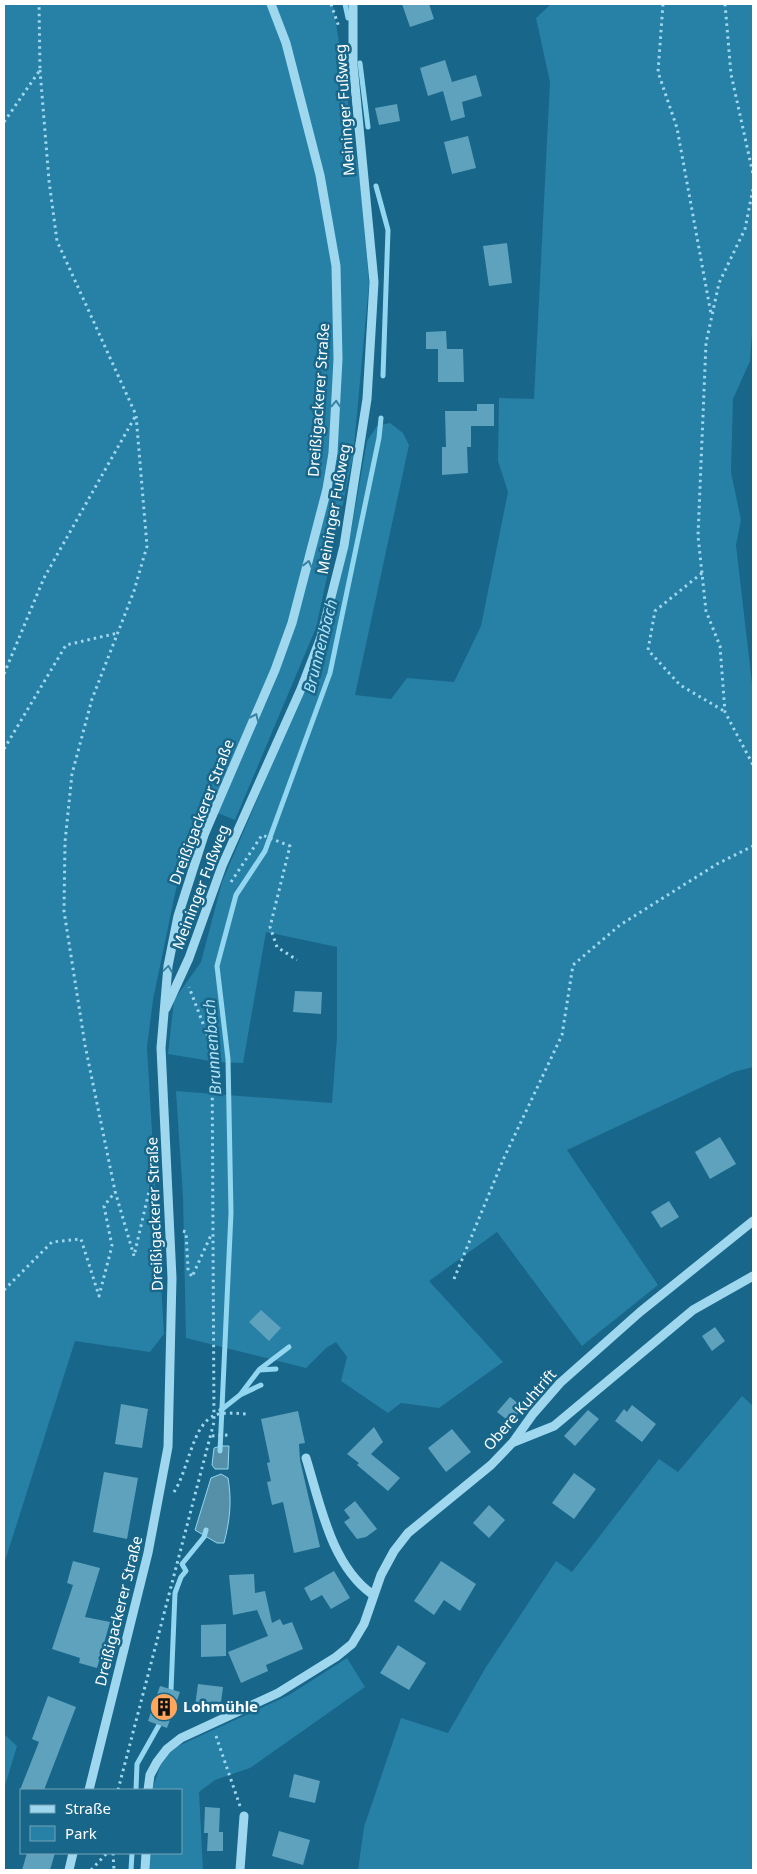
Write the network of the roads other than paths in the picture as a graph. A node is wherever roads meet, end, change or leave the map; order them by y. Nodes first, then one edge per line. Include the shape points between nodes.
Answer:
1 (271, 4) edge
2 (353, 4) edge
3 (162, 1017) junction
4 (753, 1221) edge
5 (753, 1276) edge
6 (514, 1442) junction
7 (306, 1458) dead end
8 (372, 1594) junction
9 (89, 1789) edge
10 (148, 1789) edge
11 (244, 1816) road end
12 (73, 1854) edge
13 (146, 1854) edge
14 (69, 1870) edge
15 (145, 1870) edge
16 (240, 1870) edge

3 -> 1 street, Dreißigackerer Straße via 168,966 191,872 292,623 327,489 333,453 338,359 336,266 320,174 286,43
2 - 3 street, Meininger Fußweg via 353,65 374,282 367,399 344,546 321,637 222,866 189,958
3 - 9 street, Dreißigackerer Straße via 173,1327 168,1447 148,1553
4 - 6 street, Obere Kuhtrift via 640,1312 560,1383
5 - 6 street via 693,1310 554,1426
6 - 8 street, Obere Kuhtrift via 408,1533 394,1550
7 - 8 street via 327,1526 354,1577
8 - 10 street, Obere Kuhtrift via 364,1624 352,1644 278,1693 181,1738 167,1749 150,1775
11 - 16 street
12 - 14 street
13 - 15 street

